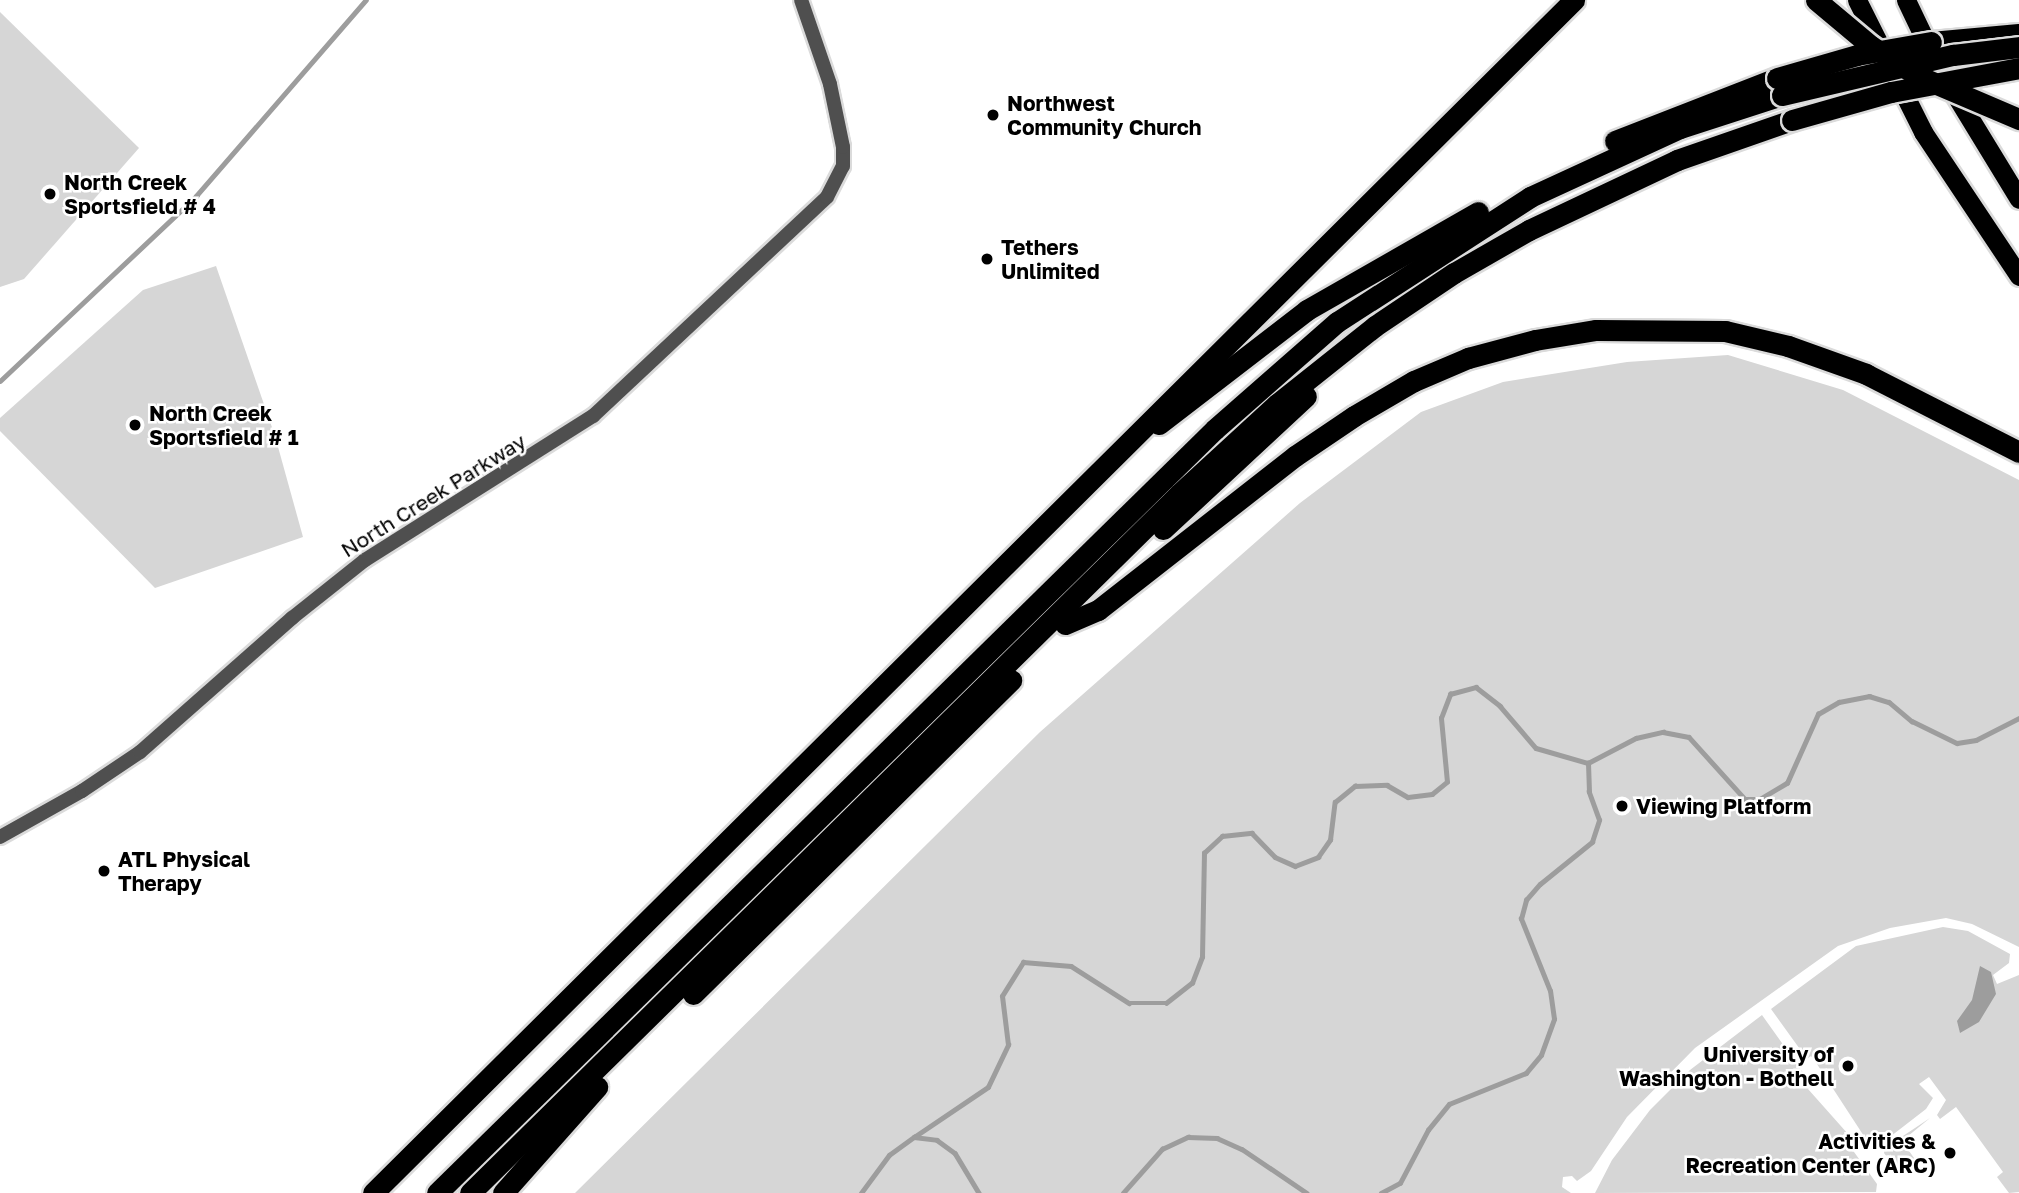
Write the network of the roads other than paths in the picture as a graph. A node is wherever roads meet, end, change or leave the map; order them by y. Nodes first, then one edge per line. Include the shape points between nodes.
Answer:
1 (801, 0) edge
2 (1574, 0) edge
3 (1816, 0) edge
4 (1857, 0) edge
5 (1906, 0) edge
6 (2019, 34) edge
7 (2019, 47) edge
8 (2019, 68) edge
9 (2019, 79) edge
10 (1780, 87) junction
11 (2019, 119) edge
12 (1793, 126) junction
13 (2019, 199) edge
14 (1464, 220) junction
15 (2019, 276) edge
16 (2019, 452) edge
17 (1105, 466) junction
18 (1065, 624) junction
19 (0, 837) edge
20 (600, 1082) junction
21 (373, 1193) edge
22 (421, 1193) edge
23 (437, 1193) edge
24 (470, 1193) edge
25 (488, 1193) edge
26 (503, 1193) edge

1 - 19 street, North Creek Parkway via 830,84 843,147 842,166 827,197 593,415 365,560 140,752
2 - 17 highway
3 - 11 highway, bridge via 1871,46 1918,76
4 - 15 highway via 1923,132
5 - 13 highway via 1936,63
6 - 10 highway, bridge via 1954,38 1857,55
7 - 10 highway, bridge
8 - 12 highway, bridge via 1891,92
9 - 12 highway, bridge
10 - 14 highway via 1675,114 1601,147
10 - 23 highway via 1530,197 1337,322 1215,429
12 - 18 highway via 1571,222 1471,278 1389,333 1310,393
12 - 24 highway via 1677,160 1529,230 1375,326 1277,404 1179,494
14 - 17 highway via 1307,310
14 - 22 highway via 1318,324 1222,404
16 - 18 highway via 1866,373 1788,346 1725,331 1667,328 1596,330 1547,338 1468,358 1414,381 1354,416 1295,456 1098,610
17 - 21 highway
18 - 20 highway via 898,795
20 - 25 highway
20 - 26 highway

